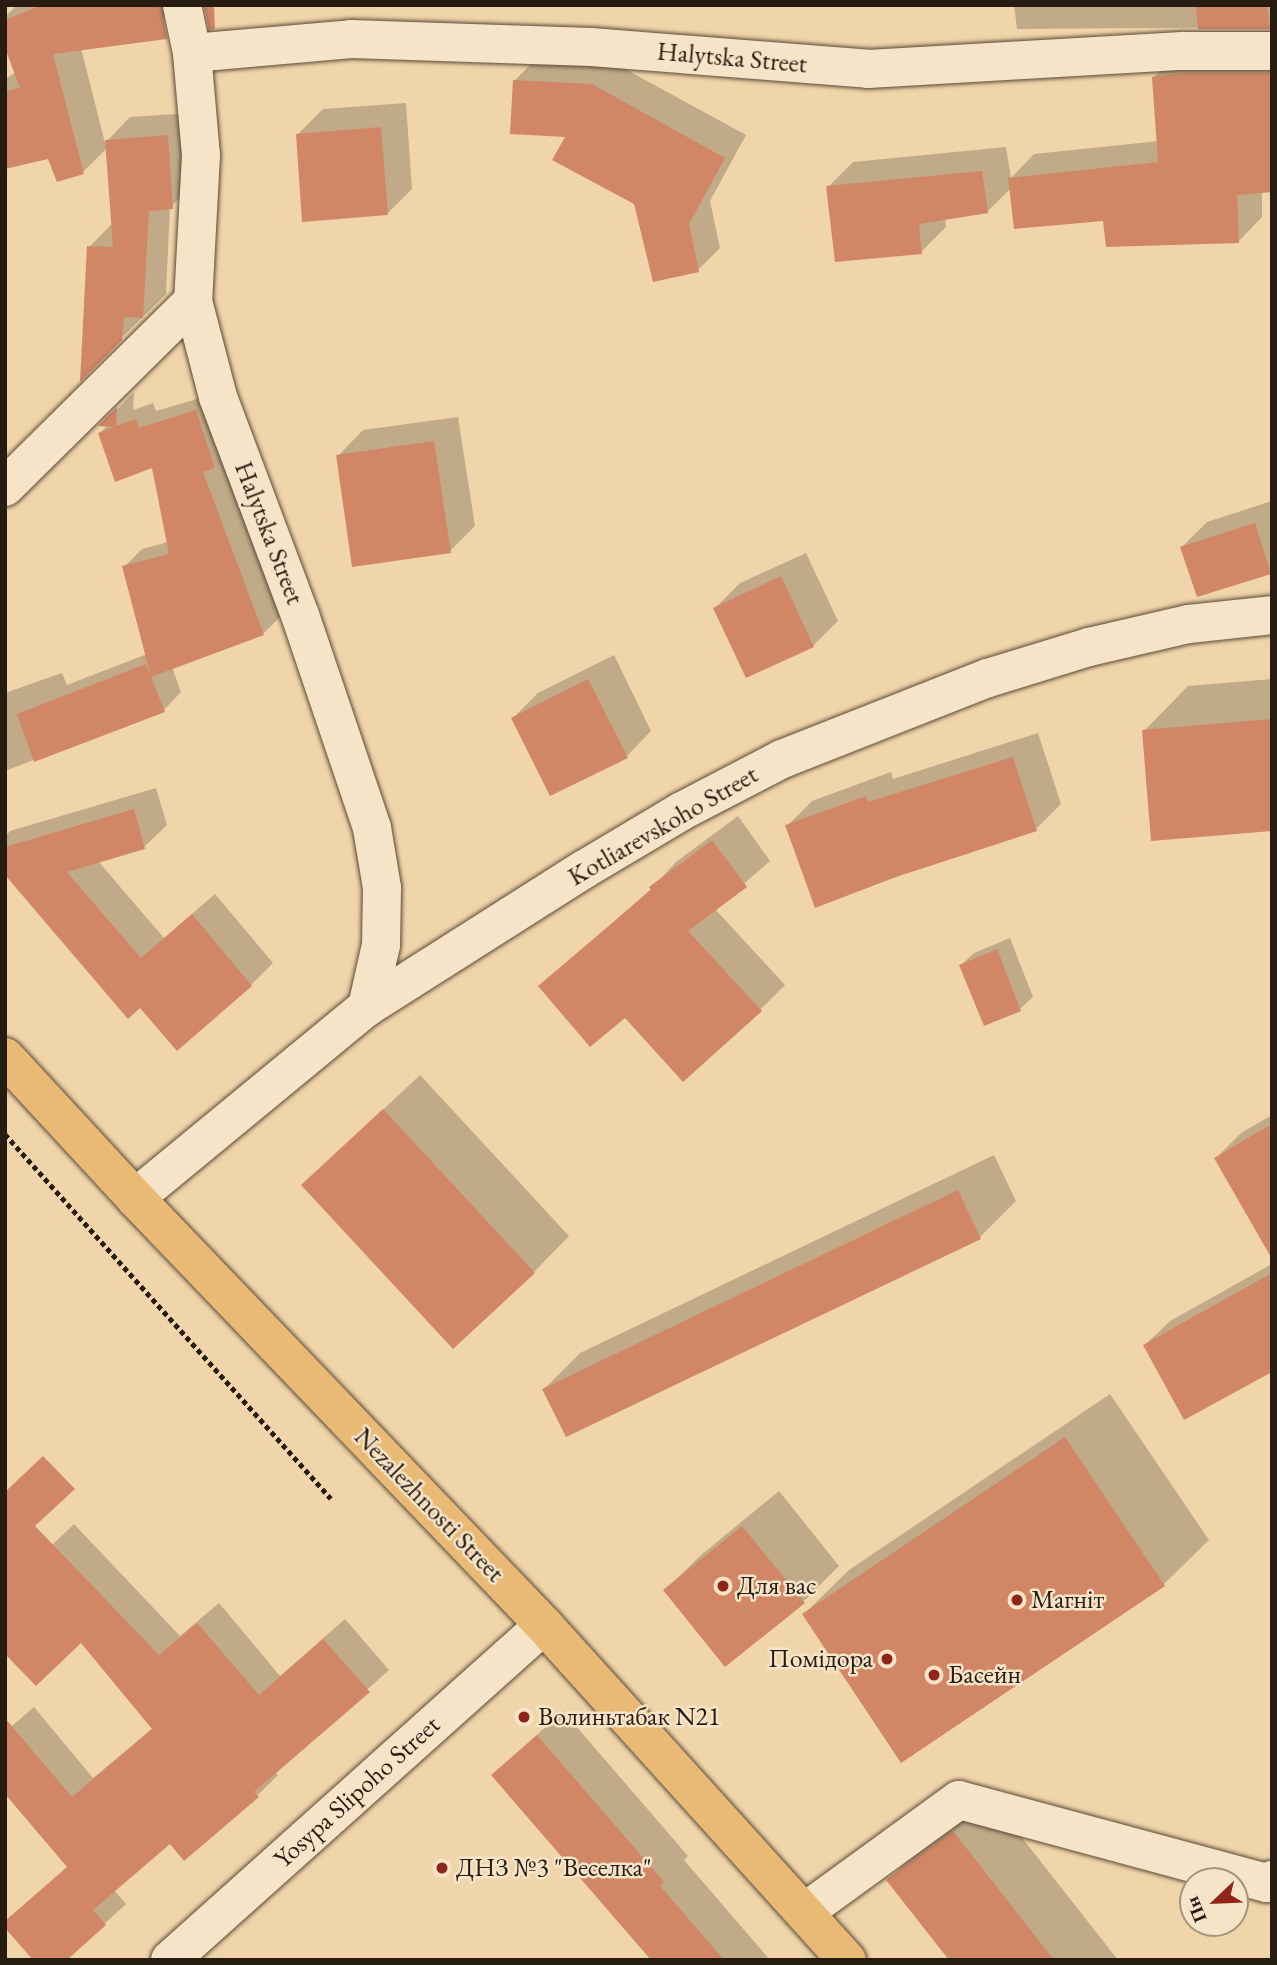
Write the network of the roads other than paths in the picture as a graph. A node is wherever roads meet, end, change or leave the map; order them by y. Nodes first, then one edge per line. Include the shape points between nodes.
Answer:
1 (182, 5) edge
2 (1272, 51) edge
3 (192, 53) junction
4 (193, 301) junction
5 (5, 487) edge
6 (1272, 615) edge
7 (367, 1007) junction
8 (5, 1057) edge
9 (135, 1198) junction
10 (544, 1625) junction
11 (1272, 1880) edge
12 (806, 1911) junction
13 (170, 1960) edge
14 (847, 1960) edge

1 - 3 street, Halytska Street
2 - 3 street, Halytska Street via 1182,51 868,69 591,47 352,39
3 - 4 street, Halytska Street via 201,155
4 - 5 street
4 - 7 street, Halytska Street via 218,397 300,615 372,828 382,888 381,944
6 - 7 street, Kotliarevskoho Street via 1189,624 1089,647 988,678 782,759 583,870
7 - 9 street, Kotliarevskoho Street
8 - 9 main road, Nezalezhnosti Street
9 - 10 main road, Nezalezhnosti Street
10 - 12 main road, Nezalezhnosti Street
10 - 13 street, Yosypa Slipoho Street
11 - 12 street via 959,1800
12 - 14 main road, Nezalezhnosti Street

